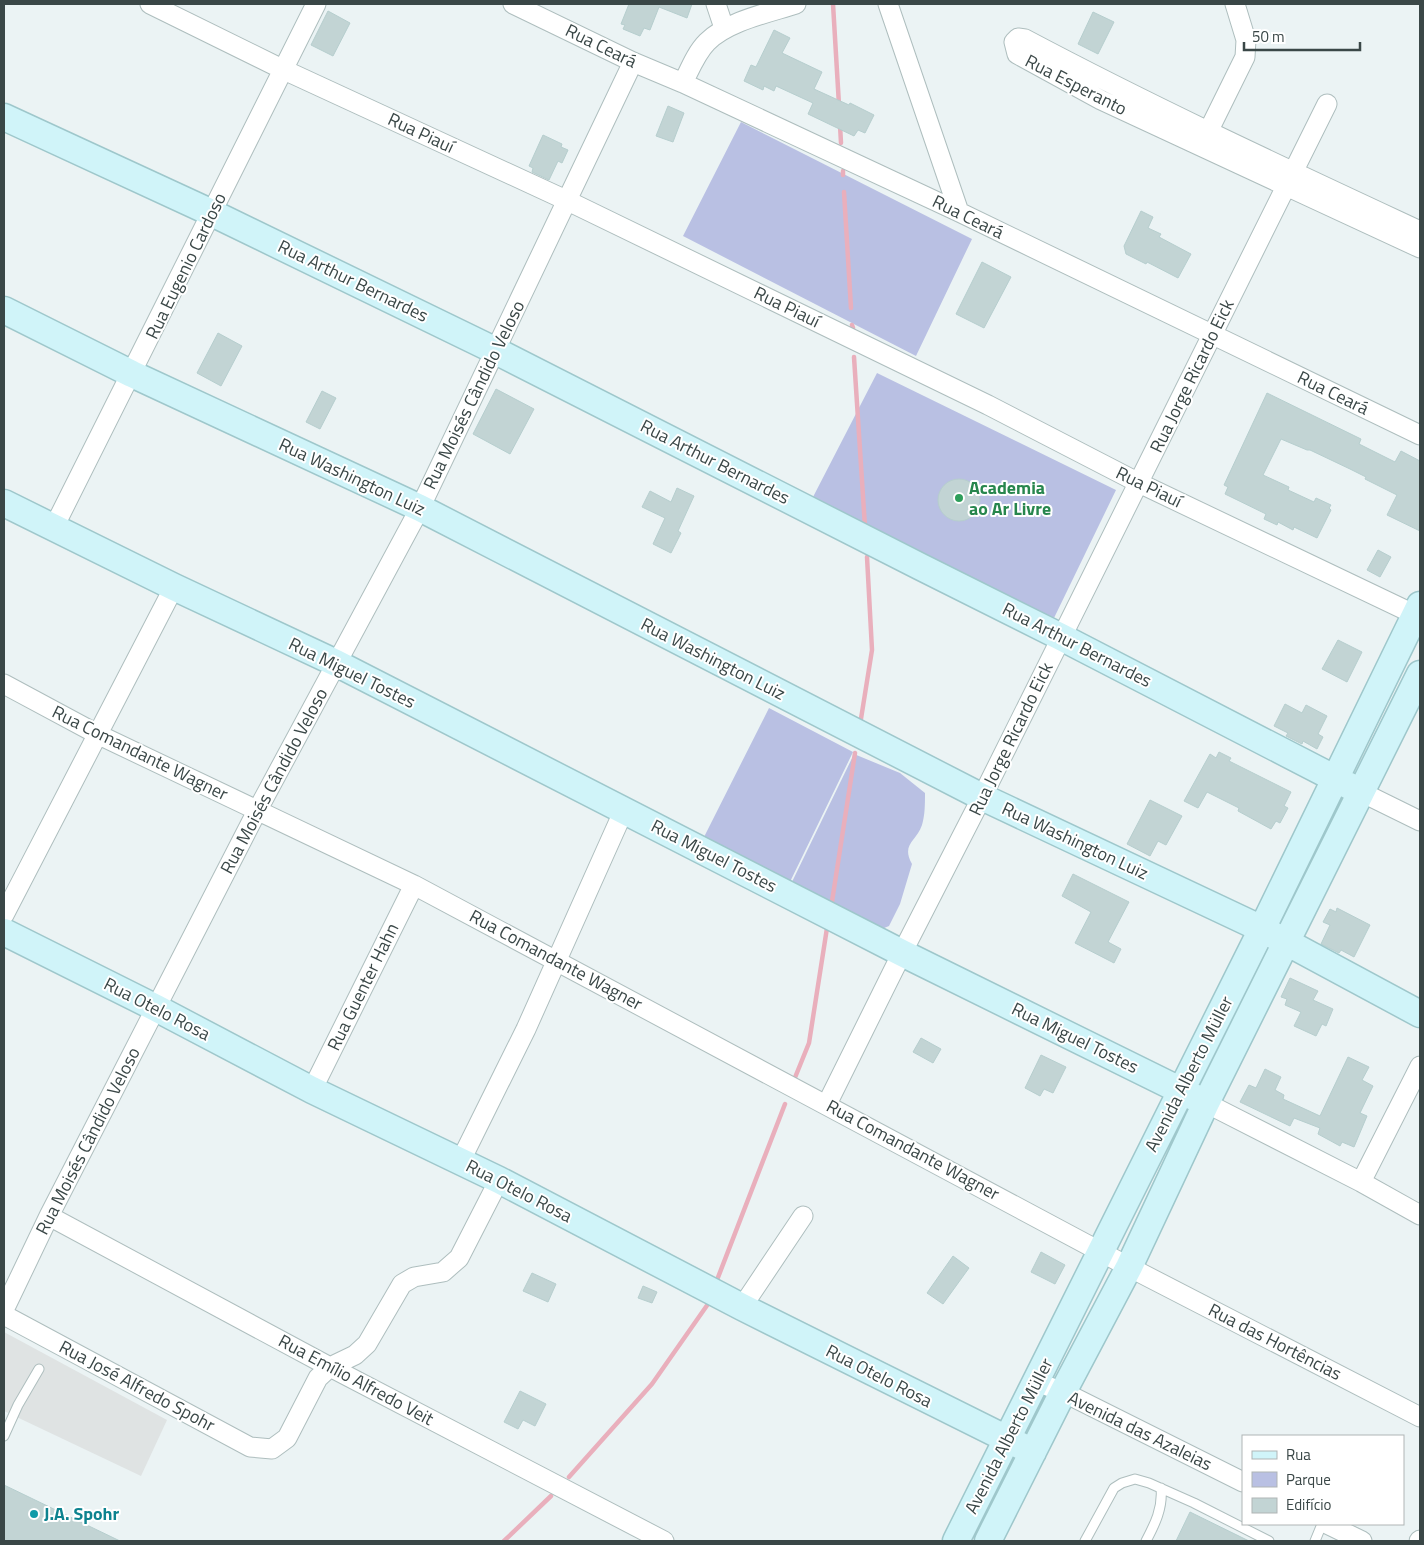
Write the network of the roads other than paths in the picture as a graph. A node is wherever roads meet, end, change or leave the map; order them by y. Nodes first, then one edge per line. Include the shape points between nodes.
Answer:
1 (150, 4) edge
2 (316, 4) edge
3 (513, 4) edge
4 (716, 4) edge
5 (796, 4) edge
6 (888, 4) edge
7 (1235, 4) edge
8 (724, 28) junction
9 (633, 62) junction
10 (282, 69) junction
11 (683, 83) junction
12 (1105, 91) dead end
13 (1327, 104) dead end
14 (4, 116) edge
15 (1205, 139) junction
16 (1289, 179) junction
17 (568, 201) junction
18 (958, 212) junction
19 (212, 213) junction
20 (1420, 230) edge
21 (1420, 248) edge
22 (4, 310) edge
23 (1212, 335) junction
24 (494, 350) junction
25 (132, 374) junction
26 (1420, 435) edge
27 (1139, 483) junction
28 (4, 503) edge
29 (420, 508) junction
30 (54, 527) junction
31 (174, 587) junction
32 (1419, 612) edge
33 (1061, 636) junction
34 (336, 663) junction
35 (1420, 674) edge
36 (4, 684) edge
37 (97, 734) junction
38 (1336, 780) junction
39 (1361, 792) junction
40 (982, 798) junction
41 (624, 810) junction
42 (257, 811) junction
43 (1420, 822) edge
44 (414, 886) junction
45 (4, 915) edge
46 (1262, 929) junction
47 (4, 932) edge
48 (1285, 942) junction
49 (902, 952) junction
50 (557, 961) junction
51 (156, 1008) junction
52 (1420, 1014) edge
53 (1420, 1066) edge
54 (312, 1090) junction
55 (1182, 1090) junction
56 (1206, 1103) junction
57 (827, 1104) junction
58 (460, 1162) junction
59 (499, 1180) junction
60 (1362, 1182) junction
61 (1420, 1215) edge
62 (50, 1216) junction
63 (803, 1216) dead end
64 (1101, 1250) junction
65 (1129, 1267) junction
66 (742, 1307) junction
67 (4, 1310) edge
68 (4, 1315) edge
69 (330, 1367) junction
70 (39, 1369) dead end
71 (1037, 1382) junction
72 (1063, 1392) junction
73 (1420, 1416) edge
74 (4, 1436) edge
75 (1007, 1441) junction
76 (1033, 1452) junction
77 (1242, 1482) edge
78 (1161, 1488) junction
79 (1322, 1525) edge
80 (1329, 1525) edge
81 (664, 1541) edge
82 (956, 1541) edge
83 (988, 1541) edge
84 (1085, 1541) edge
85 (1146, 1541) edge
86 (1269, 1541) edge
87 (1315, 1541) edge
88 (1362, 1541) edge

1 - 10 street, Rua Piauí
2 - 10 street, Rua Eugenio Cardoso
3 - 9 street, Rua Ceará
4 - 8 street
5 - 8 street
6 - 18 street
7 - 15 street via 1246,40 1245,57
8 - 11 street via 706,42
9 - 11 street, Rua Ceará
9 - 17 street, Rua Moisés Cândido Veloso
10 - 17 street, Rua Piauí
10 - 19 street, Rua Eugenio Cardoso
11 - 18 street, Rua Ceará
12 - 15 street, Rua Esperanto
13 - 16 street, Rua Jorge Ricardo Eick
14 - 19 street, Rua Arthur Bernardes
15 - 16 street, Rua Esperanto
16 - 20 street, Rua Esperanto
16 - 21 street, Rua Esperanto
16 - 23 street, Rua Jorge Ricardo Eick
17 - 24 street, Rua Moisés Cândido Veloso
17 - 27 street, Rua Piauí via 988,405
18 - 23 street, Rua Ceará
19 - 24 street, Rua Arthur Bernardes
19 - 25 street, Rua Eugenio Cardoso
22 - 25 street, Rua Washington Luiz
23 - 26 street, Rua Ceará
23 - 27 street, Rua Jorge Ricardo Eick
24 - 29 street, Rua Moisés Cândido Veloso
24 - 33 street, Rua Arthur Bernardes
25 - 29 street, Rua Washington Luiz
25 - 30 street, Rua Eugenio Cardoso
27 - 32 street, Rua Piauí
27 - 33 street, Rua Jorge Ricardo Eick
28 - 30 street, Rua Miguel Tostes
29 - 34 street, Rua Moisés Cândido Veloso
29 - 40 street, Rua Washington Luiz
30 - 31 street, Rua Miguel Tostes
31 - 34 street, Rua Miguel Tostes
31 - 37 street
32 - 38 street, Avenida Alberto Müller
33 - 38 street, Rua Arthur Bernardes
33 - 40 street, Rua Jorge Ricardo Eick
34 - 41 street, Rua Miguel Tostes
34 - 42 street, Rua Moisés Cândido Veloso
35 - 39 street, Avenida Alberto Müller
36 - 37 street, Rua Comandante Wagner
37 - 42 street, Rua Comandante Wagner
37 - 45 street
38 - 39 street, Rua Arthur Bernardes
38 - 46 street, Avenida Alberto Müller
39 - 43 street, Rua Arthur Bernardes
39 - 48 street, Avenida Alberto Müller
40 - 46 street, Rua Washington Luiz
40 - 49 street, Rua Jorge Ricardo Eick
41 - 49 street, Rua Miguel Tostes
41 - 50 street
42 - 44 street, Rua Comandante Wagner
42 - 51 street, Rua Moisés Cândido Veloso
44 - 50 street, Rua Comandante Wagner
44 - 54 street, Rua Guenter Hahn
46 - 48 street, Rua Washington Luiz
46 - 55 street, Avenida Alberto Müller
47 - 51 street, Rua Otelo Rosa
48 - 52 street, Rua Washington Luiz
48 - 56 street, Avenida Alberto Müller
49 - 55 street, Rua Miguel Tostes
49 - 57 street, Rua Jorge Ricardo Eick
50 - 57 street, Rua Comandante Wagner
50 - 58 street
51 - 54 street, Rua Otelo Rosa
51 - 62 street, Rua Moisés Cândido Veloso
53 - 60 street
54 - 58 street, Rua Otelo Rosa
55 - 56 street, Rua Miguel Tostes
55 - 64 street, Avenida Alberto Müller
56 - 60 street, Rua Miguel Tostes
56 - 65 street, Avenida Alberto Müller
57 - 64 street, Rua Comandante Wagner
58 - 59 street, Rua Otelo Rosa
59 - 66 street, Rua Otelo Rosa
59 - 69 street via 459,1258 443,1272 414,1277 402,1284 367,1344 355,1355
60 - 61 street, Rua Miguel Tostes
62 - 67 street, Rua Moisés Cândido Veloso
62 - 69 street, Rua Emílio Alfredo Veit
63 - 66 street
64 - 65 street, Rua Comandante Wagner
64 - 71 street, Avenida Alberto Müller
65 - 72 street, Avenida Alberto Müller
65 - 73 street, Rua das Hortências
66 - 75 street, Rua Otelo Rosa
68 - 69 street, Rua José Alfredo Spohr via 250,1447 272,1449 287,1438 318,1378
69 - 81 street, Rua Emílio Alfredo Veit
70 - 74 lane
71 - 72 street, Avenida das Azaleias
71 - 75 street, Avenida Alberto Müller
72 - 76 street, Avenida Alberto Müller
72 - 77 street, Avenida das Azaleias
75 - 76 street, Rua Otelo Rosa
75 - 82 street, Avenida Alberto Müller
76 - 83 street, Avenida Alberto Müller
78 - 84 lane via 1135,1479 1114,1488
78 - 85 lane via 1158,1515
78 - 86 lane
79 - 87 lane
80 - 88 street

